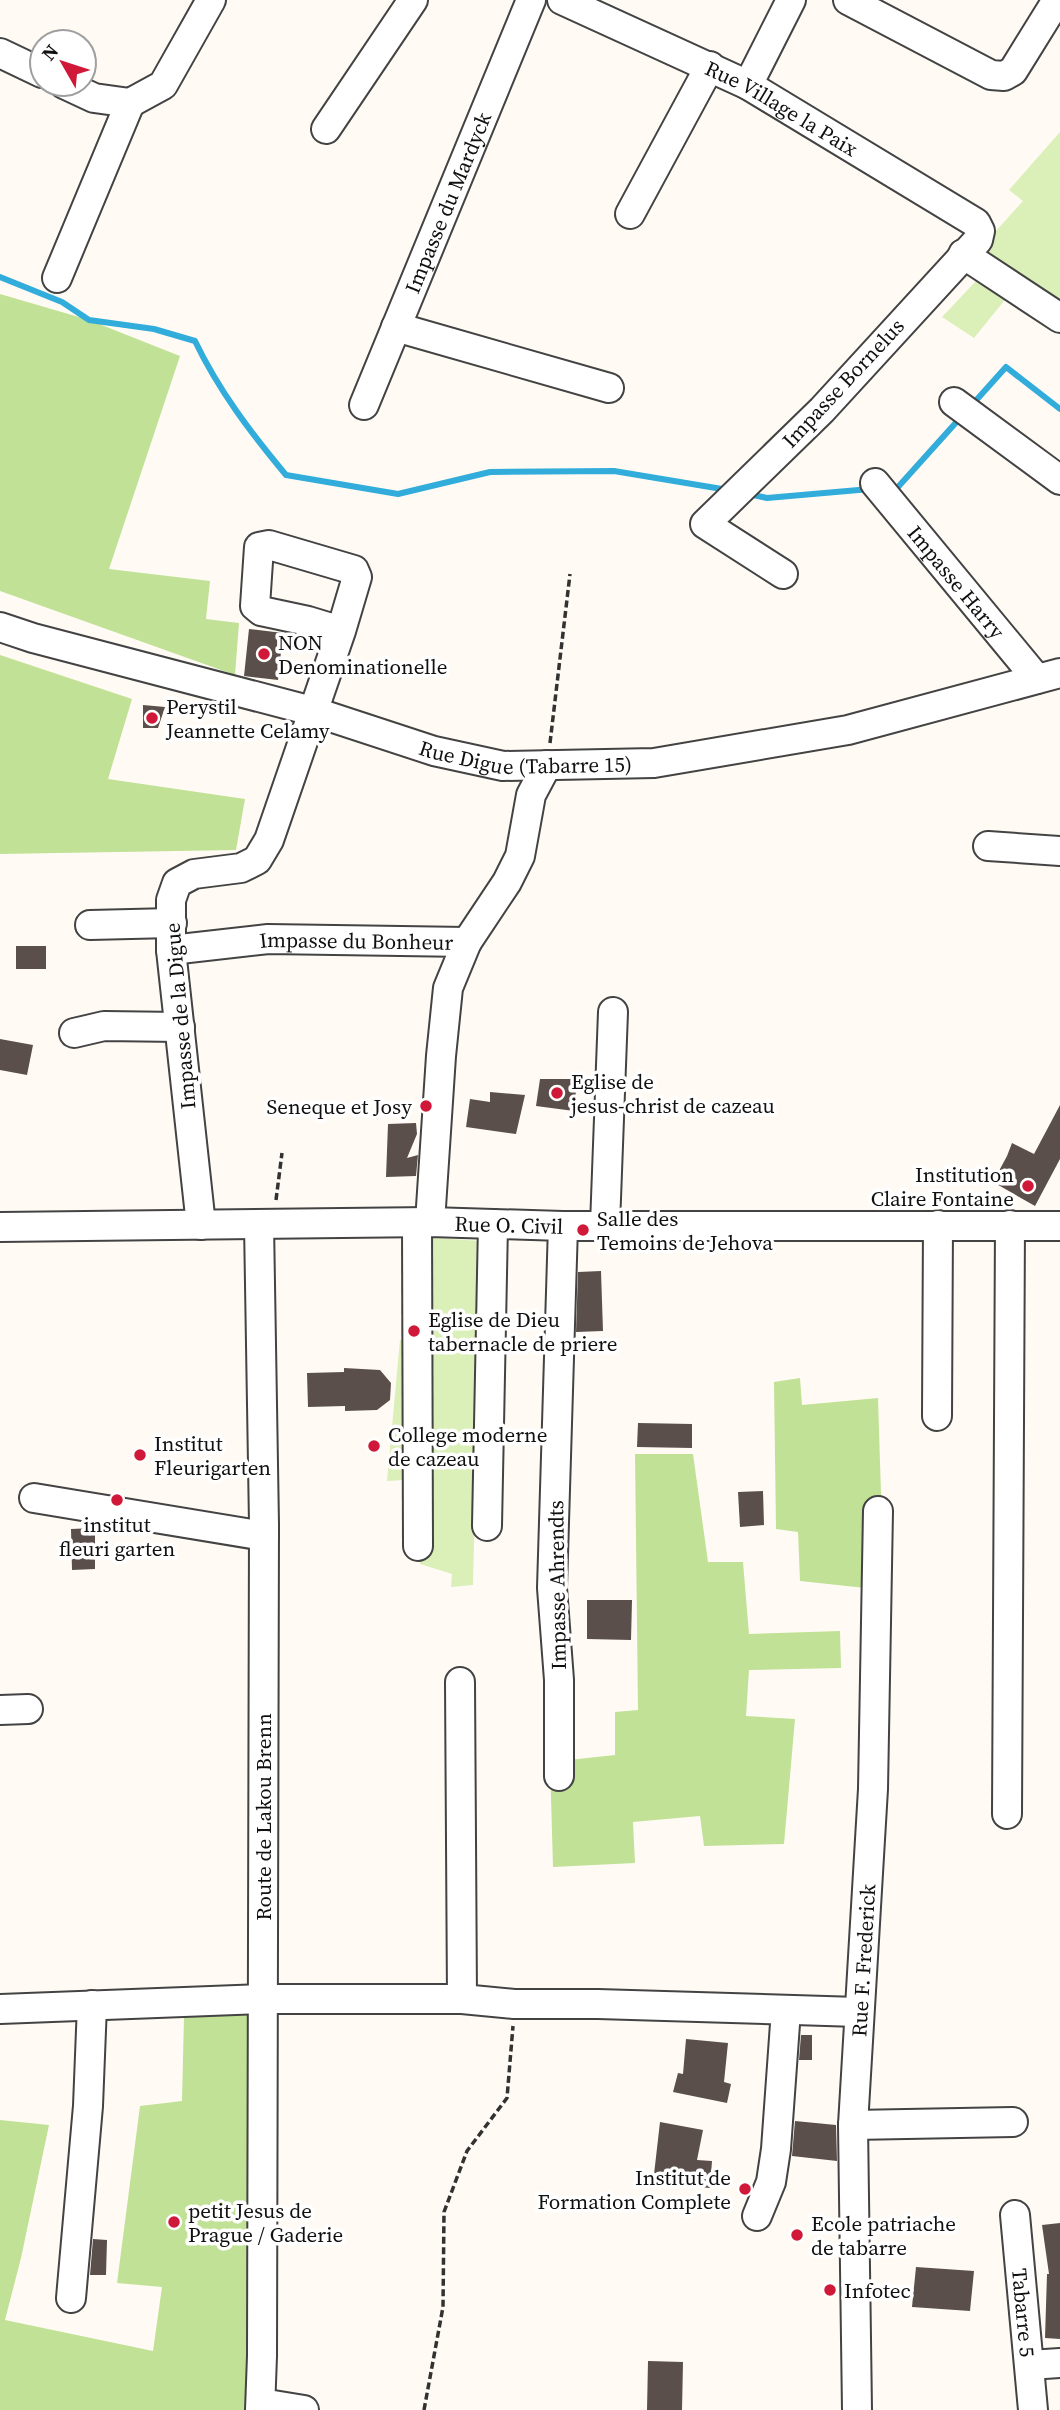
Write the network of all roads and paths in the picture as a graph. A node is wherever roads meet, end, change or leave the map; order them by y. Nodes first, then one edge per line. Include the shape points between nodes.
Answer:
1 (212, 0) edge
2 (413, 0) edge
3 (531, 0) edge
4 (562, 0) edge
5 (791, 0) edge
6 (848, 0) edge
7 (1057, 0) edge
8 (0, 53) edge
9 (28, 66) edge
10 (710, 66) junction
11 (748, 85) junction
12 (94, 98) edge
13 (130, 103) junction
14 (326, 129) dead end
15 (630, 214) dead end
16 (970, 247) junction
17 (57, 278) dead end
18 (1060, 318) edge
19 (396, 327) junction
20 (609, 388) dead end
21 (954, 402) dead end
22 (364, 405) dead end
23 (1060, 480) edge
24 (875, 483) dead end
25 (783, 574) dead end
26 (570, 575) dead end
27 (0, 627) edge
28 (341, 631) dead end
29 (1049, 676) edge
30 (312, 711) junction
31 (547, 765) junction
32 (988, 846) dead end
33 (1060, 851) edge
34 (90, 925) dead end
35 (171, 936) junction
36 (467, 943) junction
37 (613, 1012) dead end
38 (180, 1027) junction
39 (74, 1033) dead end
40 (282, 1153) dead end
41 (424, 1222) junction
42 (266, 1223) junction
43 (494, 1224) junction
44 (201, 1225) junction
45 (605, 1225) junction
46 (938, 1225) junction
47 (1010, 1225) junction
48 (563, 1226) junction
49 (1060, 1226) edge
50 (0, 1227) edge
51 (937, 1416) dead end
52 (34, 1498) dead end
53 (878, 1511) dead end
54 (488, 1526) dead end
55 (264, 1536) junction
56 (418, 1546) dead end
57 (460, 1682) dead end
58 (28, 1709) dead end
59 (0, 1710) edge
60 (559, 1776) dead end
61 (1007, 1814) dead end
62 (462, 1998) junction
63 (262, 1999) junction
64 (514, 2004) junction
65 (92, 2005) junction
66 (0, 2009) edge
67 (786, 2010) junction
68 (858, 2012) junction
69 (1013, 2122) dead end
70 (853, 2126) junction
71 (1015, 2215) dead end
72 (757, 2216) dead end
73 (71, 2298) dead end
74 (1060, 2363) edge
75 (1030, 2365) junction
76 (260, 2407) edge
77 (304, 2410) edge
78 (424, 2410) edge
79 (857, 2410) edge
80 (1033, 2410) edge

1 - 13 street via 163,85
2 - 14 street
3 - 19 street, Impasse du Mardyck
4 - 10 street, Rue Village la Paix
5 - 11 street
6 - 7 street via 991,75 1004,76 1013,71
8 - 9 street
10 - 11 street, Rue Village la Paix
10 - 15 street
11 - 16 street, Rue Village la Paix via 976,223 980,231
12 - 13 street
13 - 17 street
16 - 18 street
16 - 25 street, Impasse Bornelus via 822,410 705,524
19 - 20 street
19 - 22 street, Impasse du Mardyck
21 - 23 street
24 - 29 street, Impasse Harry
26 - 31 path
27 - 30 street, Rue Digue (Tabarre 15)
28 - 30 street
29 - 31 street, Rue Digue (Tabarre 15) via 848,730 654,763
30 - 31 street, Rue Digue (Tabarre 15) via 434,751 503,766
30 - 35 street, Impasse de la Digue via 269,840 257,860 241,868 194,874 177,883
31 - 36 street via 531,795 520,856
32 - 33 street
34 - 35 street, Impasse du Bonheur
35 - 36 street, Impasse du Bonheur
35 - 38 street, Impasse de la Digue
36 - 41 street, Impasse du Bonheur via 448,988
37 - 45 street
38 - 39 street via 104,1026
38 - 44 street, Impasse de la Digue
40 - 42 path
41 - 42 street, Rue O. Civil
41 - 43 street, Rue O. Civil
41 - 56 street, Impasse du Bonheur
42 - 44 street, Rue O. Civil
42 - 55 street, Route de Lakou Brenn
43 - 48 street, Rue O. Civil
43 - 54 street
44 - 50 street, Rue O. Civil
45 - 46 street, Rue O. Civil
45 - 48 street, Rue O. Civil
46 - 47 street, Rue O. Civil
46 - 51 street
47 - 49 street, Rue O. Civil
47 - 61 street
48 - 60 street, Impasse Ahrendts via 552,1588 559,1680
52 - 55 street
53 - 68 street, Rue F. Frederick via 873,1789
55 - 63 street, Route de Lakou Brenn
57 - 62 street
58 - 59 street
62 - 63 street
62 - 64 street
63 - 65 street
63 - 76 street, Route de Lakou Brenn
64 - 67 street
64 - 78 path via 507,2098 467,2151 444,2212 443,2308
65 - 66 street
65 - 73 street
67 - 68 street
67 - 72 street via 776,2149 771,2182
68 - 70 street, Rue F. Frederick
69 - 70 street
70 - 79 street, Rue F. Frederick
71 - 75 street, Tabarre 5
74 - 75 street
75 - 80 street, Tabarre 5
76 - 77 street

